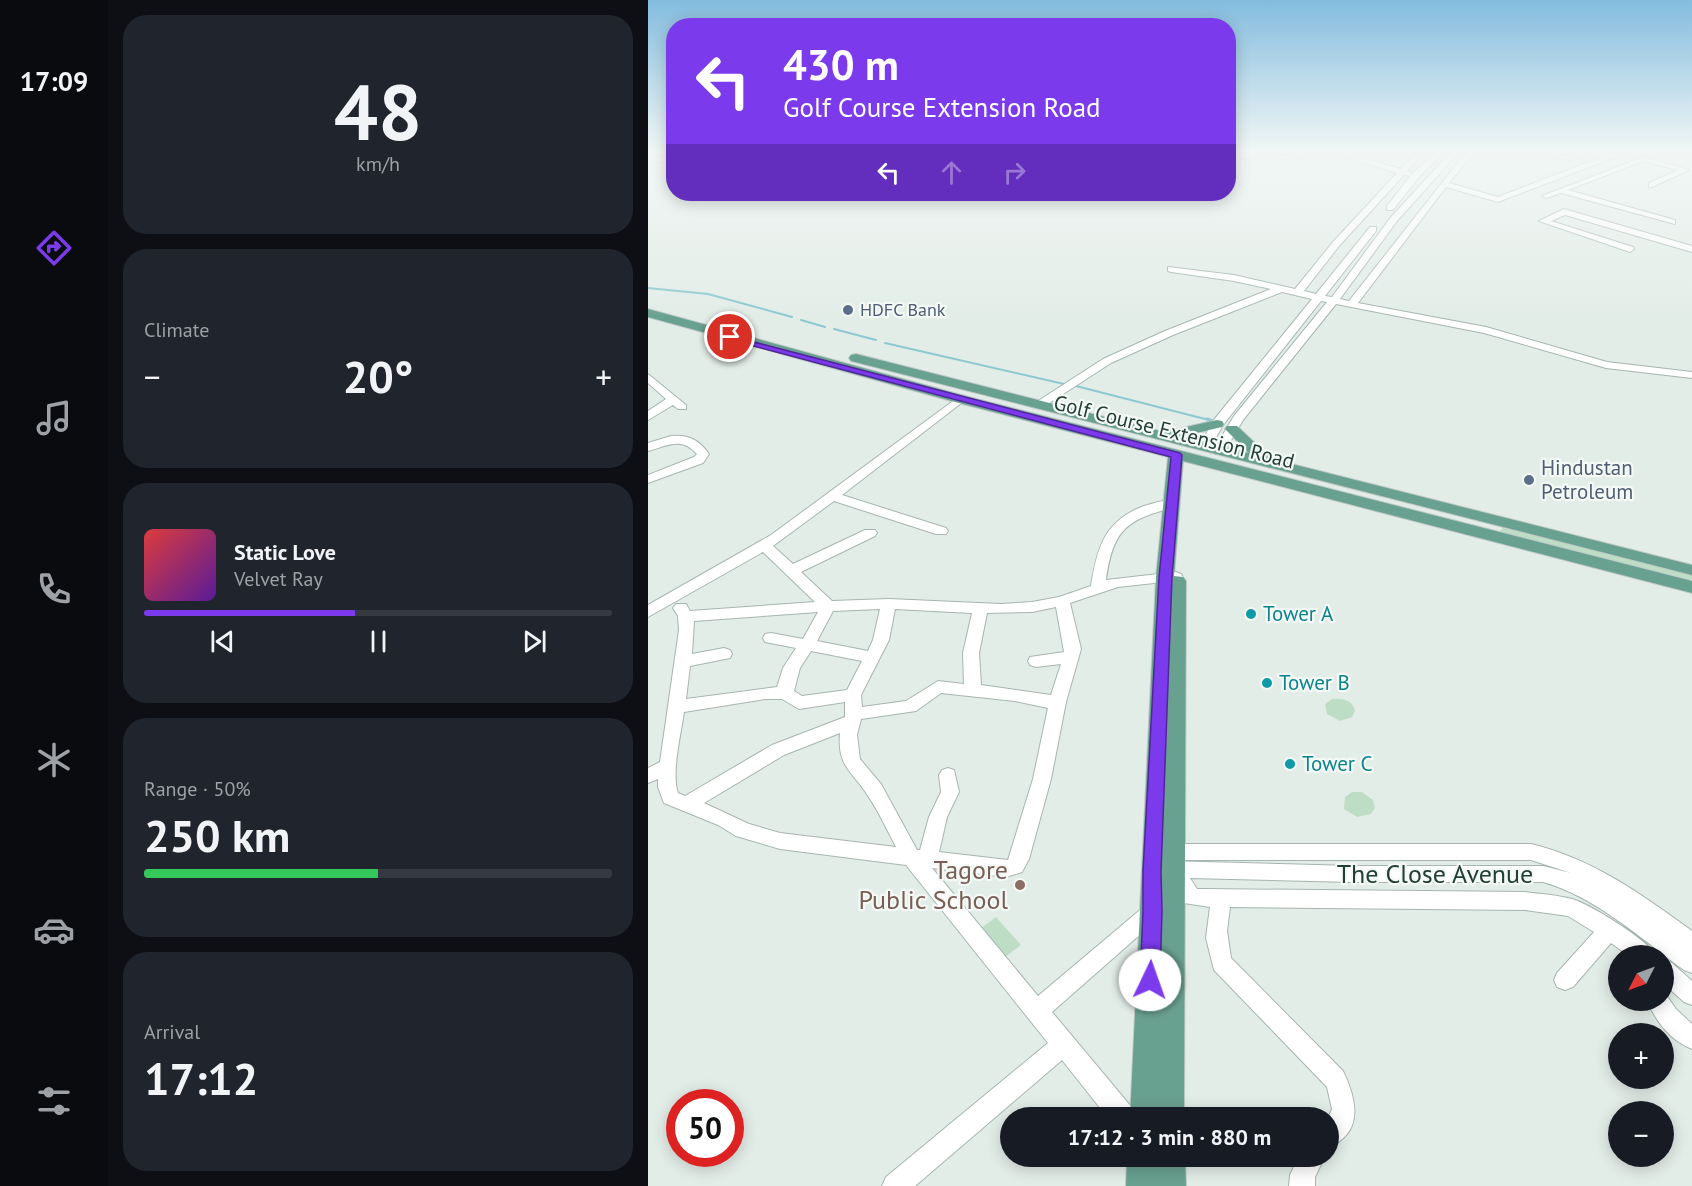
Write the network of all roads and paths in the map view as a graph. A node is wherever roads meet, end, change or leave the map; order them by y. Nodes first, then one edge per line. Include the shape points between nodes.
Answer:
1 (1370, 206) edge
2 (1392, 206) edge
3 (1405, 206) edge
4 (1427, 206) edge
5 (1616, 206) edge
6 (1683, 216) dead end
7 (1672, 222) junction
8 (1353, 226) junction
9 (1374, 229) junction
10 (1647, 236) junction
11 (1630, 249) dead end
12 (1692, 249) edge
13 (1331, 250) junction
14 (1353, 254) junction
15 (1171, 269) dead end
16 (1281, 289) junction
17 (1298, 292) junction
18 (1319, 297) junction
19 (1334, 301) junction
20 (648, 303) edge
21 (1352, 304) junction
22 (661, 318) edge
23 (757, 339) junction
24 (1692, 375) edge
25 (648, 377) edge
26 (1008, 397) junction
27 (960, 399) junction
28 (1038, 405) junction
29 (995, 408) junction
30 (648, 416) edge
31 (1217, 424) junction
32 (1232, 429) junction
33 (1164, 435) junction
34 (648, 447) edge
35 (1212, 449) junction
36 (1180, 456) junction
37 (1269, 464) junction
38 (1305, 472) junction
39 (648, 479) edge
40 (1295, 485) junction
41 (832, 496) junction
42 (1171, 504) junction
43 (1486, 526) junction
44 (941, 531) dead end
45 (870, 533) dead end
46 (765, 546) junction
47 (792, 570) junction
48 (1692, 570) edge
49 (1171, 577) junction
50 (1098, 587) junction
51 (1692, 587) edge
52 (673, 599) junction
53 (1062, 601) junction
54 (889, 604) junction
55 (828, 606) junction
56 (981, 608) junction
57 (648, 612) edge
58 (686, 616) junction
59 (771, 638) dead end
60 (807, 644) junction
61 (724, 654) dead end
62 (871, 657) junction
63 (1070, 657) junction
64 (1036, 661) dead end
65 (681, 662) junction
66 (972, 690) junction
67 (785, 693) junction
68 (1058, 702) junction
69 (675, 707) junction
70 (853, 710) junction
71 (668, 766) junction
72 (648, 776) edge
73 (948, 776) dead end
74 (687, 804) junction
75 (919, 858) junction
76 (1164, 865) junction
77 (1221, 899) junction
78 (1153, 911) junction
79 (1642, 918) junction
80 (1610, 930) junction
81 (1692, 943) edge
82 (1631, 945) edge
83 (1692, 963) edge
84 (1565, 980) dead end
85 (1037, 1011) junction
86 (1662, 1011) edge
87 (1692, 1038) edge
88 (1064, 1044) junction
89 (1115, 1107) edge
90 (1144, 1107) edge
91 (1169, 1107) edge
92 (1339, 1125) edge
93 (1142, 1167) edge
94 (1307, 1167) edge
95 (895, 1186) edge
96 (1141, 1186) edge
97 (1302, 1186) edge

1 - 8 street
2 - 9 street
3 - 19 street
4 - 21 street
5 - 7 street
6 - 7 street
7 - 10 street
8 - 9 street
8 - 13 street
9 - 14 street
10 - 11 street via 1562,211 1543,221
10 - 12 street
13 - 14 street
13 - 17 street
14 - 18 street
15 - 16 street
16 - 17 street
16 - 28 street via 1107,361
17 - 18 street
18 - 19 street
18 - 31 street
19 - 21 street
19 - 32 street
20 - 22 main road, Golf Course Extension Road
21 - 24 street via 1500,333 1606,365
22 - 23 main road, Golf Course Extension Road
23 - 26 main road, Golf Course Extension Road
23 - 27 main road, Golf Course Extension Road
25 - 30 street via 678,403
26 - 28 main road, Golf Course Extension Road
26 - 29 main road
27 - 29 main road, Golf Course Extension Road
27 - 41 street
28 - 33 main road, Golf Course Extension Road
29 - 36 main road, Golf Course Extension Road
31 - 33 main road
31 - 35 street
32 - 35 street
32 - 37 main road
33 - 35 main road, Golf Course Extension Road
34 - 39 street via 677,437 689,441 703,454 699,460
35 - 37 main road, Golf Course Extension Road
36 - 40 main road, Golf Course Extension Road
36 - 42 main road
36 - 49 main road
37 - 38 main road, Golf Course Extension Road
38 - 40 main road
38 - 43 main road, Golf Course Extension Road
40 - 43 main road, Golf Course Extension Road
41 - 44 street
41 - 46 street
42 - 49 main road
42 - 50 street via 1138,513 1110,537
43 - 48 main road, Golf Course Extension Road
43 - 51 main road, Golf Course Extension Road
45 - 47 street
46 - 47 street
46 - 52 street
47 - 55 street
49 - 50 street
49 - 76 main road
50 - 53 street
52 - 57 street
52 - 58 street
53 - 56 street via 1032,607
53 - 63 street via 1072,641
54 - 55 street
54 - 56 street
54 - 62 street via 881,640
55 - 58 street
55 - 60 street
56 - 66 street via 971,653
58 - 65 street
59 - 60 street
60 - 62 street
60 - 67 street via 788,675
61 - 65 street
62 - 70 street
63 - 64 street
63 - 68 street
65 - 69 street
66 - 68 street
66 - 70 street via 938,687 910,707
67 - 69 street
67 - 70 street via 799,703
68 - 75 street via 1042,779 1014,866 1006,869
69 - 71 street
70 - 74 street
70 - 75 street via 848,735 851,760
71 - 72 street
71 - 74 street via 671,798
73 - 75 street via 950,792
74 - 75 street via 766,838
75 - 85 street
76 - 77 street via 1191,897
76 - 78 main road
76 - 79 street, The Close Avenue via 1353,874 1573,873 1596,895
76 - 91 main road
77 - 80 street via 1525,901 1572,908
77 - 92 street via 1215,926 1222,963 1335,1079 1344,1097 1345,1109
78 - 85 street
78 - 90 main road
79 - 81 street, The Close Avenue
79 - 83 street, The Close Avenue
80 - 82 street
80 - 84 street
85 - 88 street
86 - 87 street
88 - 89 street
88 - 95 street
93 - 96 main road
94 - 97 street

